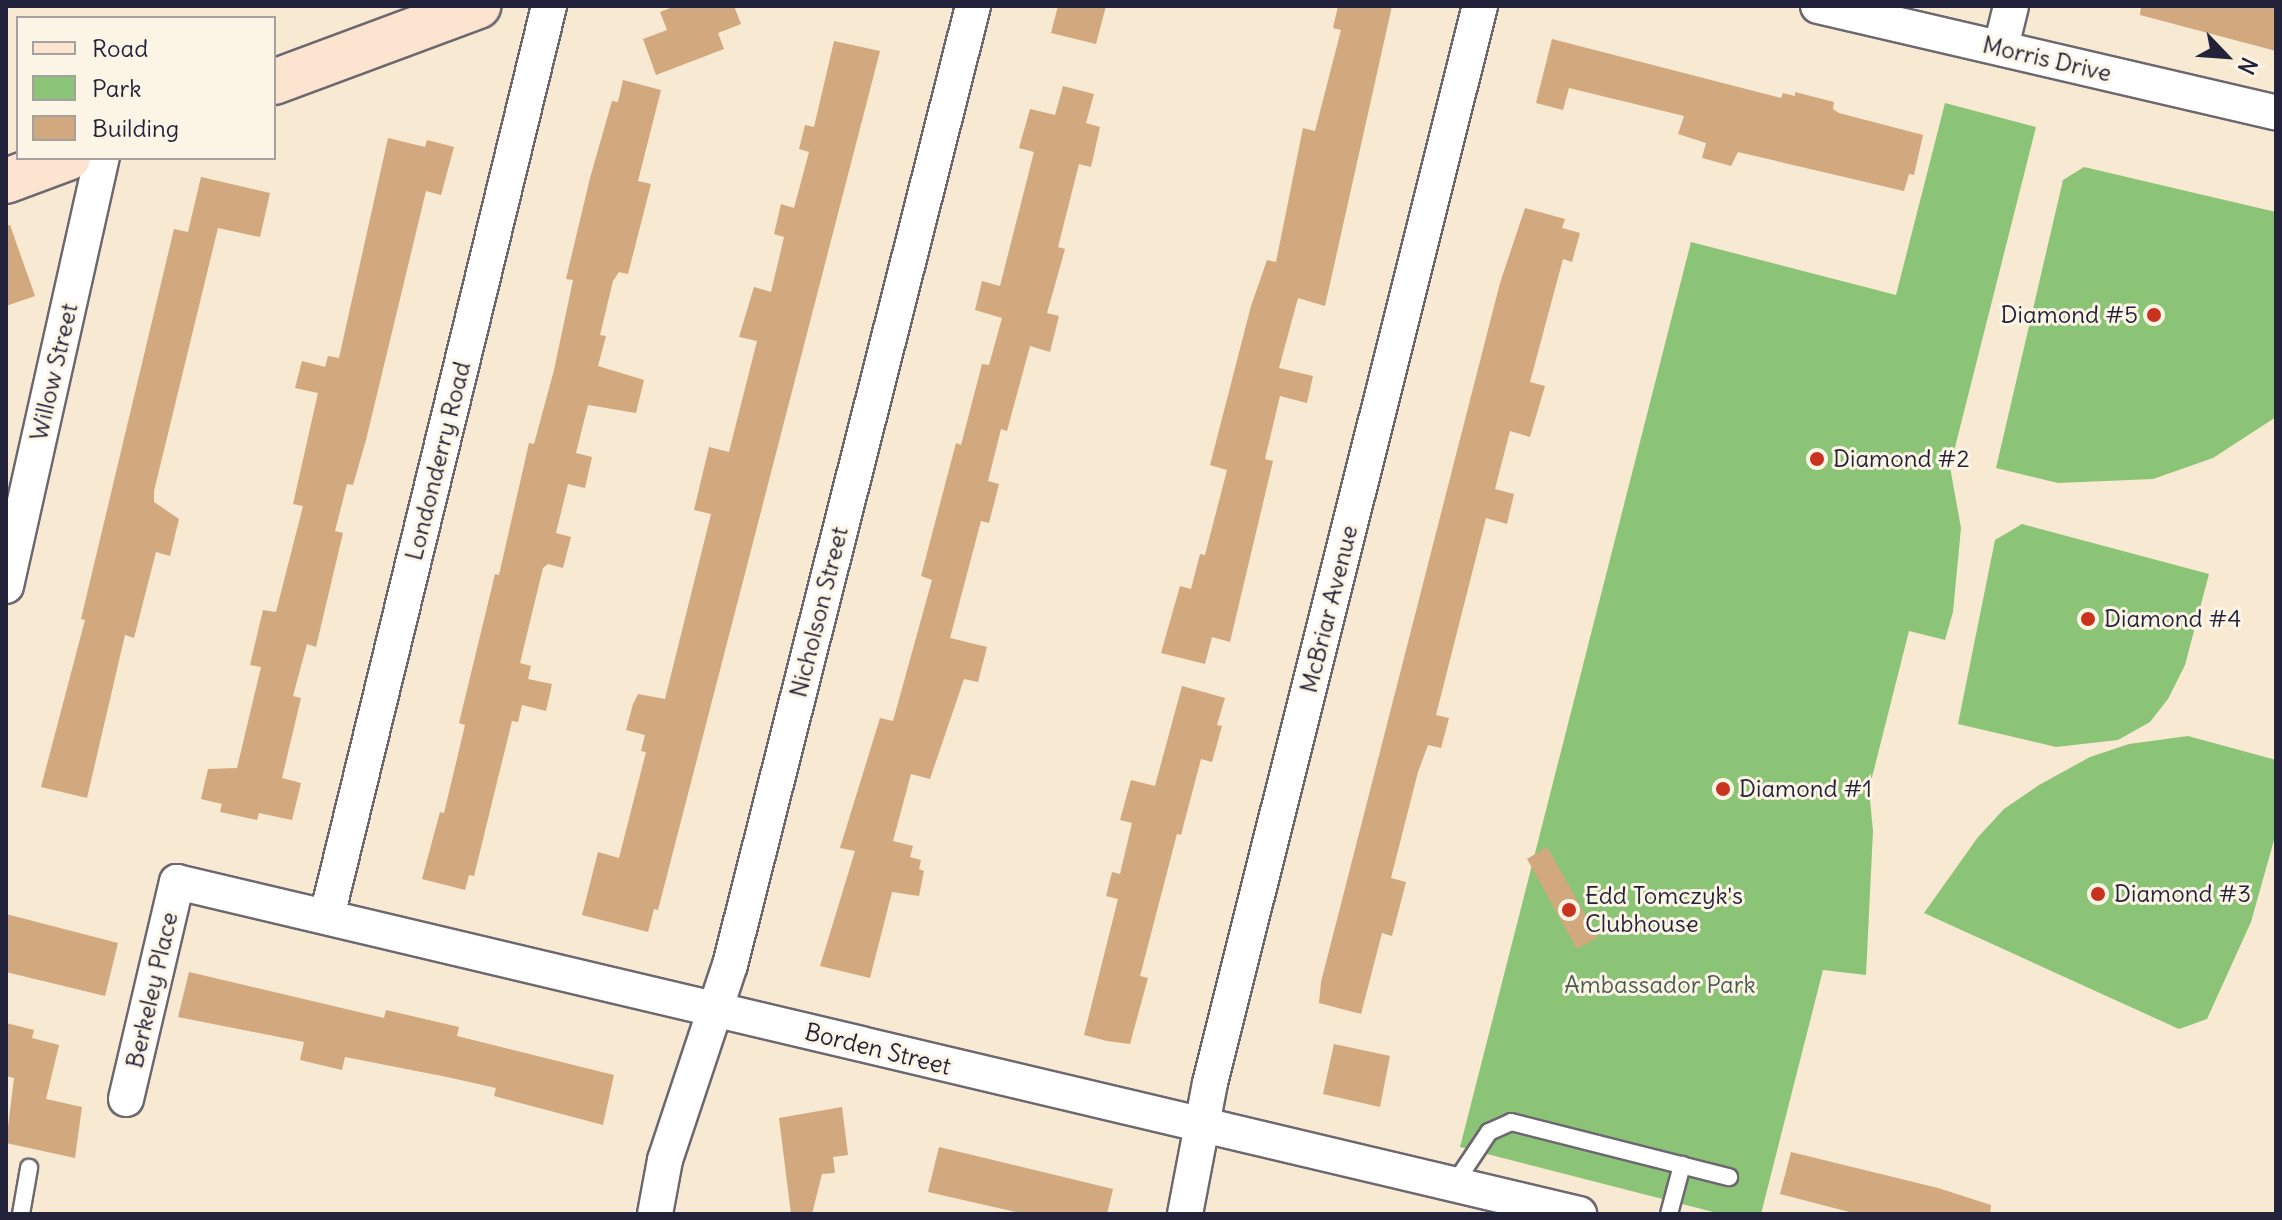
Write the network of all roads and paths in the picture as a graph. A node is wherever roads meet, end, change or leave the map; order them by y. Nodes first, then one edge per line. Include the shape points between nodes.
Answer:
1 (478, 6) edge
2 (549, 6) edge
3 (973, 6) edge
4 (1480, 6) edge
5 (1818, 6) edge
6 (2011, 6) edge
7 (2001, 47) junction
8 (276, 81) edge
9 (2276, 113) edge
10 (63, 160) edge
11 (102, 160) edge
12 (6, 181) edge
13 (6, 586) edge
14 (177, 882) joint
15 (327, 916) junction
16 (715, 1010) junction
17 (126, 1099) dead end
18 (1204, 1129) junction
19 (1682, 1165) junction
20 (29, 1168) dead end
21 (1729, 1177) dead end
22 (1453, 1186) junction
23 (21, 1214) edge
24 (655, 1214) edge
25 (1185, 1214) edge
26 (1579, 1214) edge
27 (1669, 1214) edge

1 - 8 street
2 - 15 street, Londonderry Road
3 - 16 street, Nicholson Street
4 - 18 street, McBriar Avenue via 1210,1083
5 - 7 street, Morris Drive
6 - 7 street
7 - 9 street, Morris Drive
10 - 12 street
11 - 13 street, Willow Street
14 - 15 street, Borden Street
14 - 17 street, Berkeley Place
15 - 16 street, Borden Street
16 - 18 street, Borden Street
16 - 24 street, Nicholson Street via 665,1160
18 - 22 street, Borden Street
18 - 25 street, McBriar Avenue
19 - 21 lane
19 - 22 lane via 1511,1122 1489,1132
19 - 27 lane
20 - 23 lane
22 - 26 street, Borden Street

